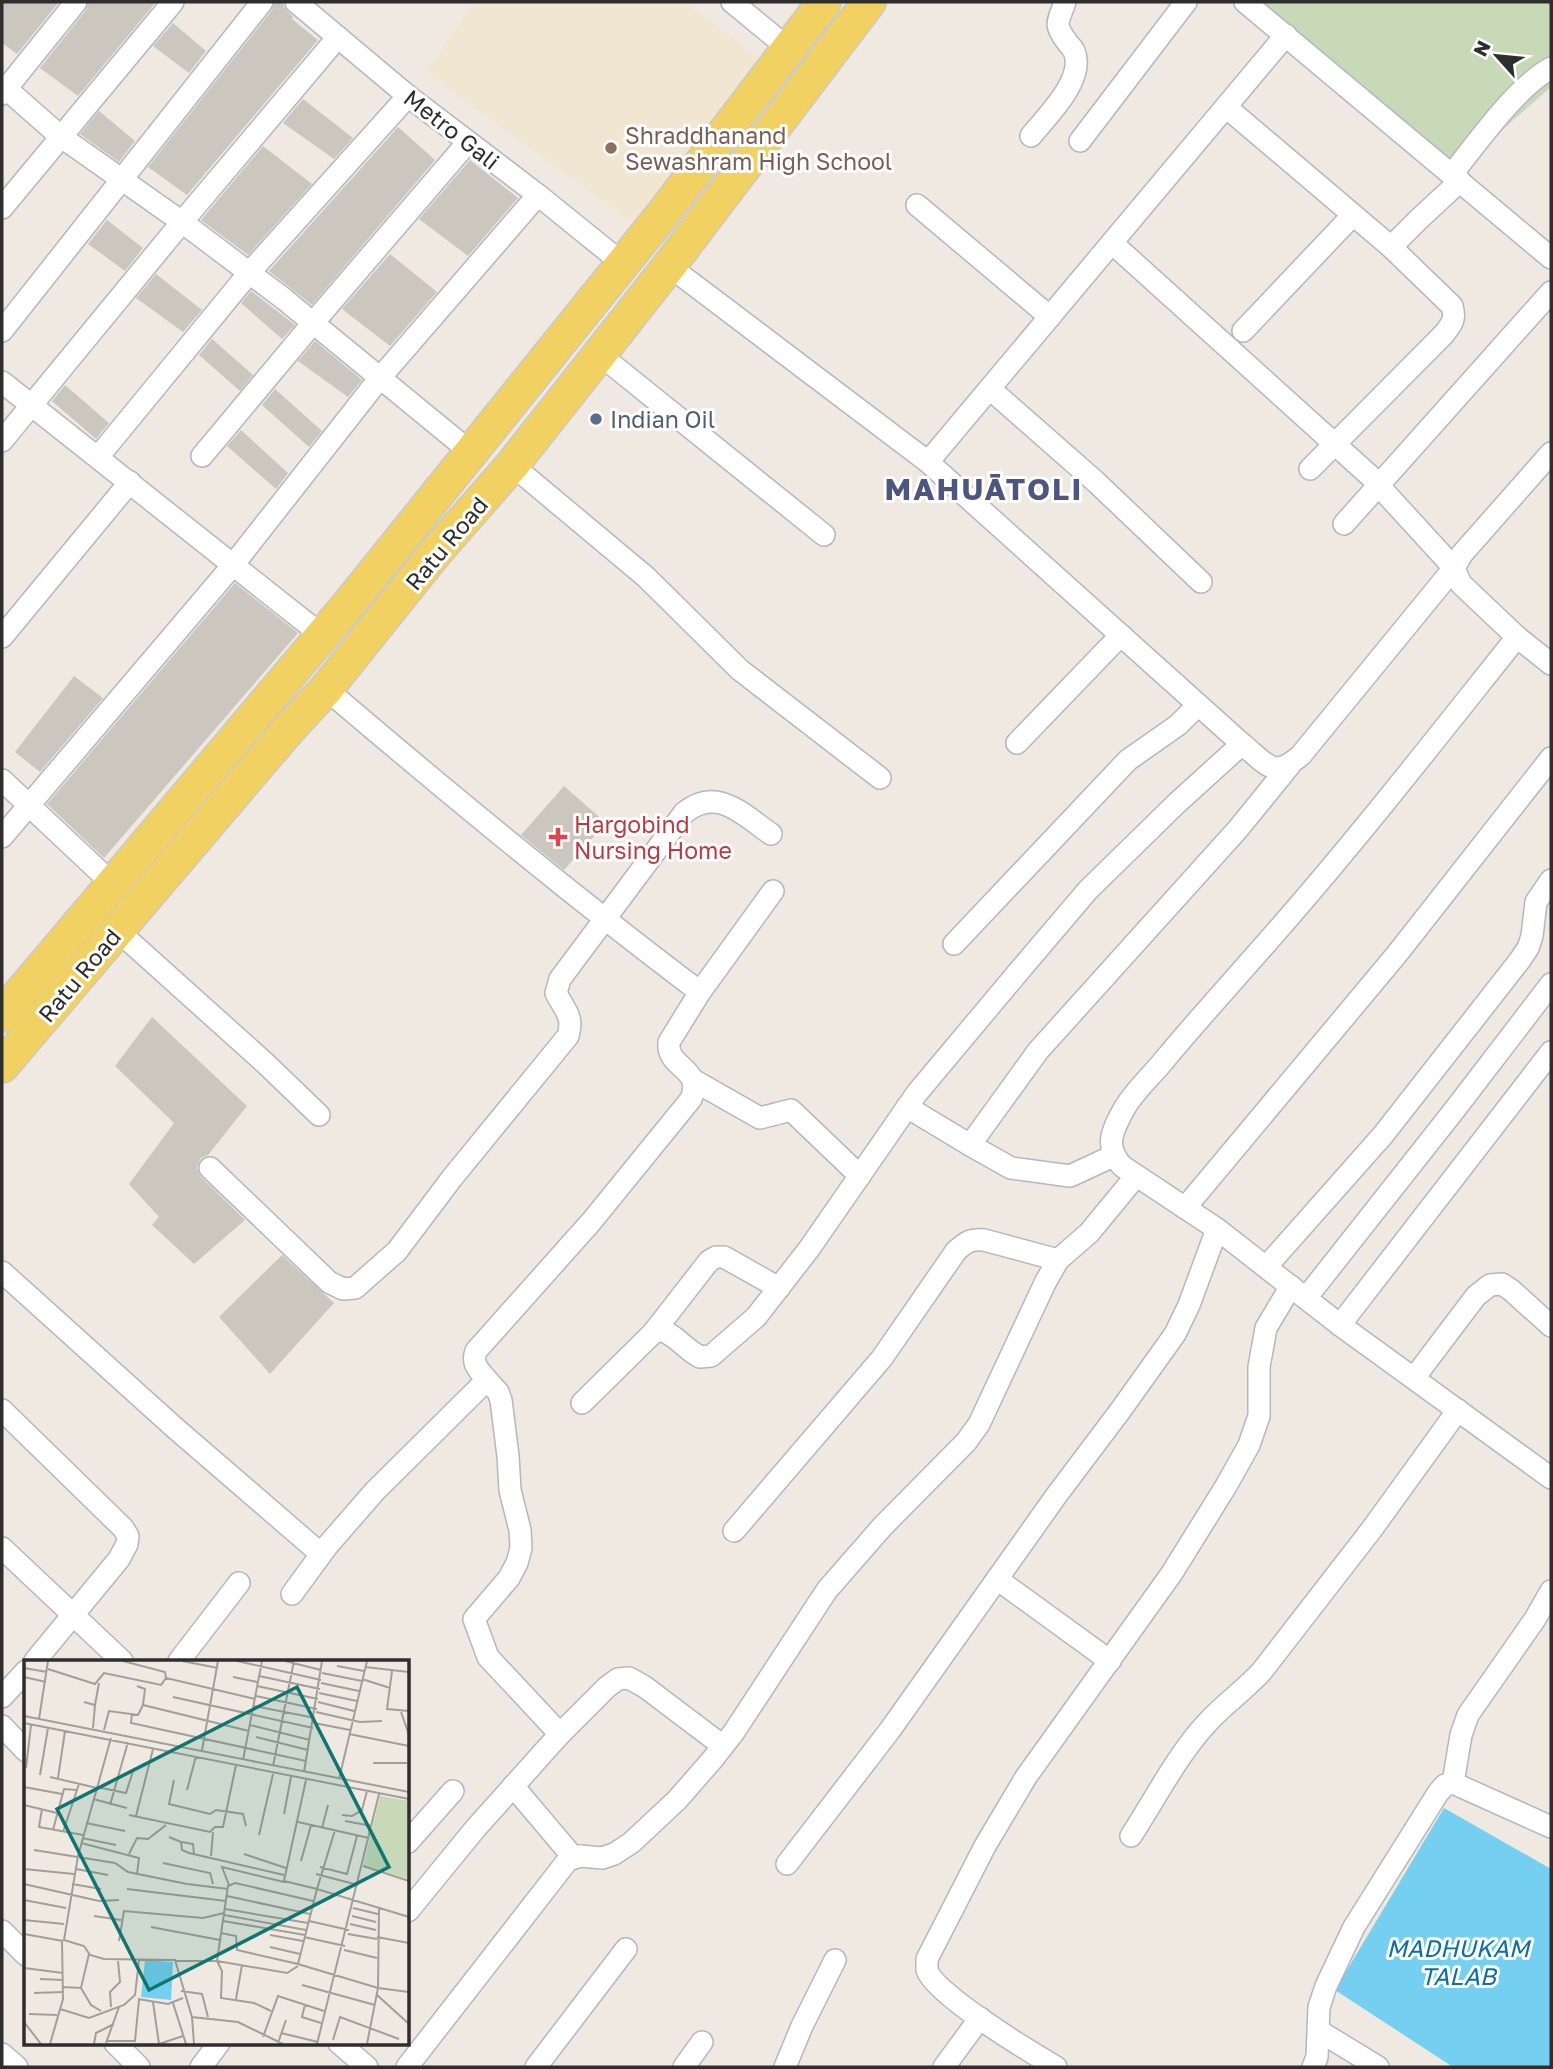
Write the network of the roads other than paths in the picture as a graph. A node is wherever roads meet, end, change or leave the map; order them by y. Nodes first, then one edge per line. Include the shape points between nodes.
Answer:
1 (76, 2) edge
2 (173, 2) edge
3 (262, 2) edge
4 (732, 2) edge
5 (806, 2) edge
6 (824, 2) edge
7 (848, 2) edge
8 (869, 2) edge
9 (1065, 2) edge
10 (1186, 2) edge
11 (1245, 2) edge
12 (302, 4) edge
13 (1286, 35) junction
14 (338, 37) junction
15 (777, 39) junction
16 (1551, 68) edge
17 (3, 89) edge
18 (408, 96) junction
19 (1226, 107) junction
20 (60, 136) junction
21 (1031, 136) dead end
22 (1080, 141) dead end
23 (468, 142) junction
24 (1456, 178) junction
25 (121, 179) junction
26 (538, 195) junction
27 (917, 205) dead end
28 (2, 208) edge
29 (1353, 215) junction
30 (182, 222) junction
31 (1112, 243) junction
32 (1391, 247) junction
33 (611, 254) junction
34 (1551, 258) edge
35 (669, 266) junction
36 (249, 273) junction
37 (1551, 292) edge
38 (1050, 317) junction
39 (313, 323) junction
40 (2, 331) edge
41 (1243, 331) dead end
42 (598, 354) junction
43 (379, 379) junction
44 (2, 382) edge
45 (990, 389) junction
46 (32, 405) junction
47 (2, 441) edge
48 (462, 445) junction
49 (1333, 445) junction
50 (1551, 453) edge
51 (202, 456) dead end
52 (98, 457) junction
53 (928, 462) junction
54 (512, 465) junction
55 (1310, 469) dead end
56 (130, 482) junction
57 (1378, 486) junction
58 (1344, 524) dead end
59 (824, 535) dead end
60 (233, 565) junction
61 (1454, 568) junction
62 (1202, 582) dead end
63 (314, 629) junction
64 (1121, 635) junction
65 (1517, 637) junction
66 (2, 638) edge
67 (1551, 664) edge
68 (326, 689) junction
69 (1198, 705) junction
70 (1017, 743) dead end
71 (1242, 744) junction
72 (1551, 758) edge
73 (1290, 765) junction
74 (880, 778) dead end
75 (2, 780) edge
76 (30, 806) junction
77 (771, 834) dead end
78 (2, 837) edge
79 (101, 873) junction
80 (1551, 880) edge
81 (773, 891) dead end
82 (605, 921) junction
83 (117, 930) junction
84 (954, 944) dead end
85 (1551, 984) edge
86 (2, 992) edge
87 (700, 992) junction
88 (2, 1015) edge
89 (2, 1045) edge
90 (1551, 1052) edge
91 (2, 1066) edge
92 (693, 1080) junction
93 (907, 1107) junction
94 (319, 1115) dead end
95 (970, 1145) junction
96 (1113, 1156) junction
97 (210, 1168) dead end
98 (860, 1176) junction
99 (1136, 1176) junction
100 (1185, 1208) junction
101 (1217, 1229) junction
102 (1058, 1260) junction
103 (1266, 1267) junction
104 (2, 1272) edge
105 (779, 1289) junction
106 (1299, 1292) junction
107 (1340, 1325) junction
108 (1551, 1326) edge
109 (653, 1333) junction
110 (1414, 1378) junction
111 (487, 1380) junction
112 (582, 1403) dead end
113 (2, 1410) edge
114 (1458, 1410) junction
115 (1551, 1478) edge
116 (734, 1531) dead end
117 (2, 1548) edge
118 (321, 1554) junction
119 (997, 1579) junction
120 (239, 1583) dead end
121 (1551, 1591) edge
122 (292, 1594) dead end
123 (73, 1616) junction
124 (36, 1660) edge
125 (121, 1660) edge
126 (180, 1660) edge
127 (1110, 1661) junction
128 (24, 1673) edge
129 (2, 1697) edge
130 (2, 1726) edge
131 (559, 1734) junction
132 (723, 1745) junction
133 (24, 1749) edge
134 (1453, 1783) junction
135 (513, 1786) junction
136 (453, 1791) dead end
137 (1551, 1827) edge
138 (1132, 1836) dead end
139 (410, 1840) edge
140 (580, 1856) junction
141 (787, 1864) dead end
142 (410, 1909) edge
143 (2, 1931) edge
144 (626, 1949) dead end
145 (24, 1953) edge
146 (835, 1960) dead end
147 (980, 2018) junction
148 (1319, 2031) junction
149 (702, 2042) dead end
150 (116, 2044) edge
151 (218, 2044) edge
152 (340, 2044) edge
153 (2, 2054) edge
154 (16, 2067) edge
155 (139, 2067) edge
156 (201, 2067) edge
157 (368, 2067) edge
158 (407, 2067) edge
159 (536, 2067) edge
160 (684, 2067) edge
161 (785, 2067) edge
162 (944, 2067) edge
163 (1056, 2067) edge
164 (1312, 2067) edge
165 (1378, 2067) edge

1 - 17 street
2 - 20 street
3 - 25 street
4 - 15 street
5 - 15 main road, Ratu Road
6 - 88 main road via 662,215 348,605
7 - 89 main road via 677,226 363,617
8 - 35 main road, Ratu Road
9 - 21 street via 1058,29 1074,51 1074,78
10 - 22 street
11 - 13 street
12 - 14 street, Metro Gali
13 - 19 street
13 - 24 street
14 - 18 street, Metro Gali
14 - 30 street
15 - 33 main road, Ratu Road
16 - 24 street via 1516,97
17 - 20 street
18 - 23 street, Metro Gali
18 - 36 street
19 - 29 street
19 - 31 street
20 - 25 street
20 - 28 street
23 - 26 street, Metro Gali
23 - 39 street
24 - 32 street
24 - 34 street
25 - 30 street
25 - 40 street
26 - 33 street, Metro Gali
26 - 43 street
27 - 38 street
29 - 32 street
29 - 41 street
30 - 36 street
30 - 46 street
31 - 38 street
31 - 49 street
32 - 49 street via 1451,306 1452,324
33 - 48 main road, Ratu Road
35 - 42 main road, Ratu Road
35 - 53 street
36 - 39 street
36 - 52 street
37 - 57 street
38 - 45 street
39 - 43 street
39 - 51 street
42 - 54 main road, Ratu Road
42 - 59 street
43 - 48 street
43 - 60 street
44 - 46 street
45 - 53 street
45 - 62 street
46 - 47 street
46 - 52 street
48 - 63 main road, Ratu Road
49 - 55 street
49 - 57 street
50 - 61 street
52 - 56 street
53 - 64 street
54 - 68 main road, Ratu Road
54 - 74 street via 646,577 740,670
56 - 60 street
56 - 66 street
57 - 58 street
57 - 61 street
60 - 63 street
60 - 76 street
61 - 65 street via 1461,584
61 - 73 street
63 - 79 main road, Ratu Road
64 - 69 street
64 - 70 street
65 - 67 street
65 - 96 street via 1345,853 1125,1106 1110,1144
68 - 82 street
68 - 83 main road, Ratu Road
69 - 71 street
69 - 84 street via 1178,726 1120,767
71 - 73 street via 1270,767
71 - 93 street via 1088,890
72 - 100 street via 1397,954
73 - 95 street via 1238,830 1038,1051
75 - 76 street
76 - 78 street
76 - 79 street
77 - 82 street via 719,802 695,804
79 - 86 main road, Ratu Road
80 - 103 street via 1536,902 1532,936 1520,960 1382,1135
81 - 87 street
82 - 87 street
82 - 97 street via 560,979 556,993 572,1025 568,1036 397,1251 355,1288 343,1289 329,1282
83 - 91 main road, Ratu Road
83 - 94 street
85 - 106 street via 1457,1108
87 - 92 street via 668,1050
90 - 107 street
92 - 98 street via 760,1118 791,1110
92 - 111 street via 691,1099 590,1223 476,1351 475,1365
93 - 95 street
93 - 98 street
95 - 96 street via 1011,1168 1070,1176
96 - 99 street
98 - 105 street
99 - 100 street
99 - 102 street via 1089,1233
100 - 101 street
101 - 103 street
101 - 119 street via 1175,1334
102 - 116 street via 984,1240 966,1241 882,1358
102 - 132 street via 979,1424 827,1590
103 - 106 street
104 - 118 street
105 - 109 street via 756,1317 710,1356 701,1357 663,1331
105 - 109 street via 724,1257 716,1257
106 - 107 street
106 - 127 street via 1266,1328 1259,1367 1259,1416 1249,1445 1172,1573
107 - 110 street
108 - 110 street via 1511,1290 1502,1284 1490,1285 1476,1296
109 - 112 street
110 - 114 street
111 - 118 street via 375,1492
111 - 131 street via 501,1400 521,1548 509,1578 474,1619 488,1657
113 - 123 street via 128,1536 119,1559
114 - 115 street
114 - 138 street via 1262,1671 1192,1742
117 - 123 street
118 - 122 street
119 - 127 street
119 - 141 street
120 - 126 street
121 - 134 street via 1468,1715
123 - 124 street
123 - 125 street
127 - 147 street via 1019,1788 927,1959 934,1980
128 - 129 street
130 - 133 street
131 - 132 street via 607,1687 629,1678
131 - 135 street
132 - 140 street via 677,1800 631,1843 602,1858
134 - 137 street
134 - 148 street via 1438,1793 1354,1927 1326,1986
135 - 140 street via 573,1857
135 - 142 street
136 - 139 street
140 - 158 street via 568,1860
143 - 145 street
144 - 159 street
146 - 161 street
147 - 162 street
147 - 163 street
148 - 164 street
148 - 165 street
149 - 160 street
150 - 155 street
151 - 156 street
152 - 157 street
153 - 154 street

